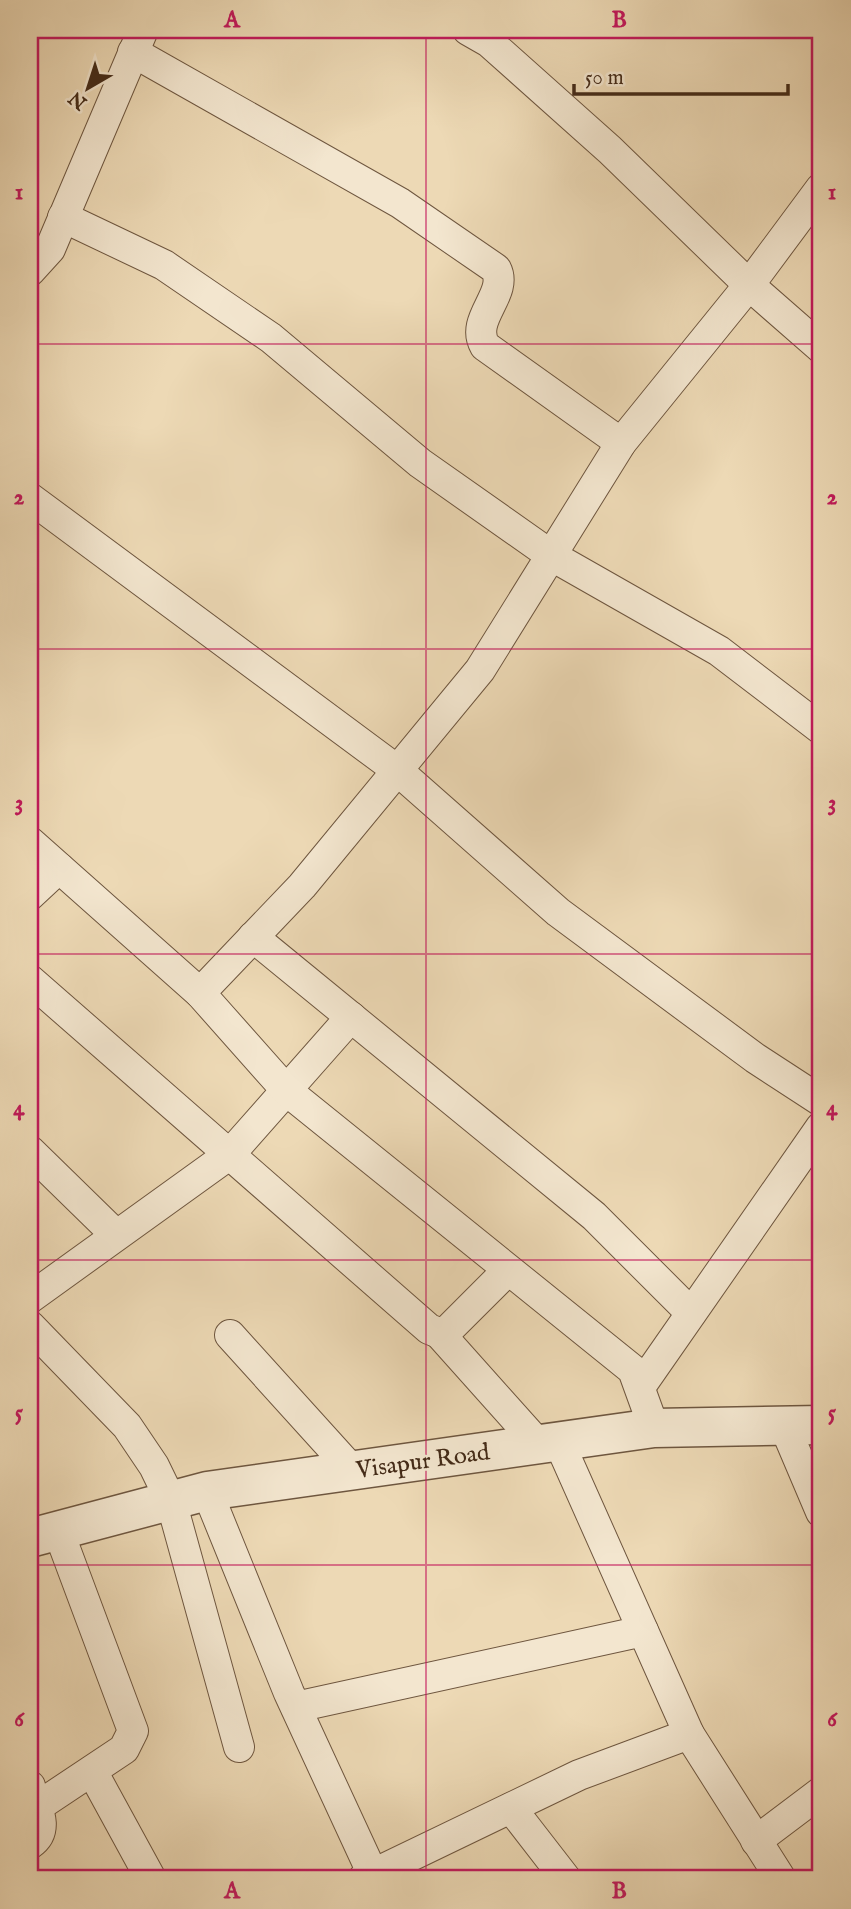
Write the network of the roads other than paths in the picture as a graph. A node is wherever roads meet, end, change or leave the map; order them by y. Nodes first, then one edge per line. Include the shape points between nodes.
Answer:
1 (468, 30) edge
2 (138, 41) edge
3 (821, 188) edge
4 (63, 217) junction
5 (30, 271) edge
6 (749, 285) junction
7 (821, 348) edge
8 (621, 443) junction
9 (30, 498) edge
10 (552, 556) junction
11 (821, 729) edge
12 (397, 770) junction
13 (30, 842) edge
14 (59, 868) junction
15 (30, 895) edge
16 (253, 937) junction
17 (30, 980) edge
18 (200, 993) junction
19 (351, 1017) junction
20 (287, 1091) junction
21 (821, 1101) edge
22 (821, 1127) edge
23 (30, 1151) edge
24 (230, 1154) junction
25 (116, 1235) junction
26 (507, 1271) junction
27 (30, 1298) edge
28 (691, 1313) junction
29 (30, 1326) edge
30 (439, 1333) junction
31 (230, 1335) dead end
32 (640, 1387) junction
33 (821, 1424) edge
34 (784, 1425) junction
35 (654, 1428) junction
36 (549, 1444) junction
37 (353, 1471) junction
38 (189, 1496) junction
39 (821, 1512) edge
40 (44, 1534) edge
41 (643, 1632) junction
42 (296, 1707) junction
43 (689, 1734) junction
44 (239, 1747) dead end
45 (92, 1771) junction
46 (821, 1792) edge
47 (33, 1797) edge
48 (511, 1808) junction
49 (756, 1841) junction
50 (30, 1844) edge
51 (370, 1878) edge
52 (151, 1879) edge
53 (566, 1879) edge
54 (781, 1879) edge

1 - 6 street via 489,42 610,150
2 - 4 street
2 - 8 street via 390,197 496,269 499,283 480,330 485,346
3 - 6 street
4 - 5 street via 50,249
4 - 10 street via 164,265 271,338 420,463
6 - 7 street
6 - 8 street
8 - 10 street
9 - 12 street
10 - 11 street via 719,651
10 - 12 street via 480,670
12 - 16 street via 302,886
12 - 21 street via 558,912 755,1058
13 - 14 street
14 - 15 street
14 - 18 street
16 - 18 street
16 - 19 street
17 - 24 street
18 - 20 street
19 - 20 street
19 - 28 street via 594,1216
20 - 24 street
20 - 26 street
22 - 28 street
23 - 25 street
24 - 25 street
24 - 30 street
25 - 27 street
26 - 30 street via 449,1330
26 - 32 street via 633,1370
28 - 32 street
29 - 38 street via 127,1426 154,1466
30 - 36 street
31 - 37 street
32 - 35 street
33 - 34 street, Visapur Road
34 - 35 street, Visapur Road
34 - 39 street
35 - 36 street, Visapur Road
36 - 37 street, Visapur Road
36 - 41 street
37 - 38 street, Visapur Road
38 - 40 street, Visapur Road
38 - 42 street
38 - 44 street
40 - 45 street via 133,1731 124,1749
41 - 42 street
41 - 43 street
42 - 51 street
43 - 48 street via 618,1758
43 - 49 street
45 - 47 street
45 - 52 street
46 - 49 street
47 - 50 street via 42,1823 41,1833
48 - 51 street
48 - 53 street
49 - 54 street

